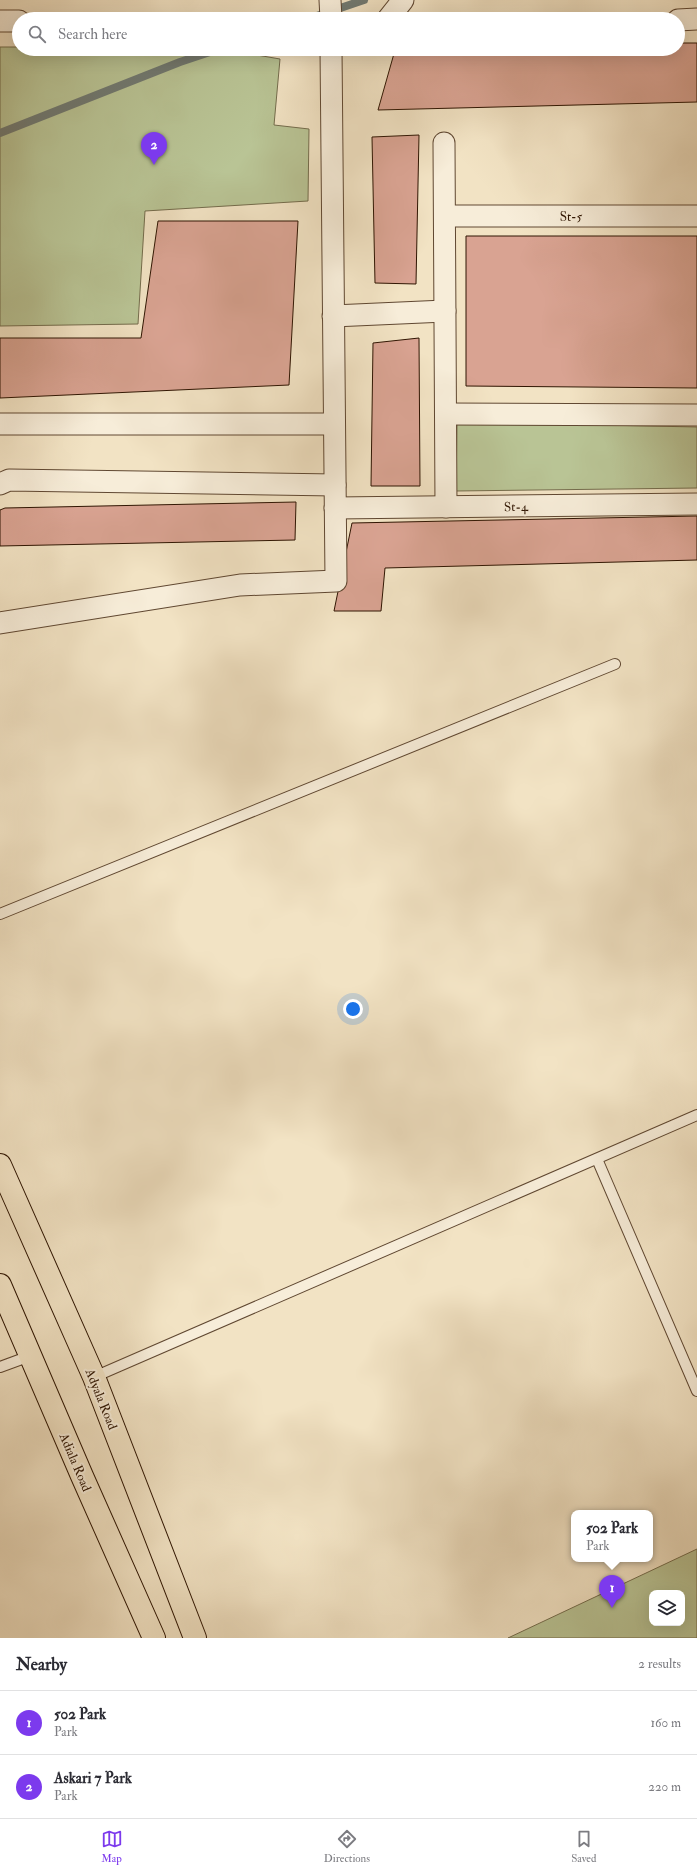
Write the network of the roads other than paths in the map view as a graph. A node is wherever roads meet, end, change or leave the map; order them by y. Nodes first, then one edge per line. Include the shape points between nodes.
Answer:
1 (330, 0) edge
2 (403, 0) edge
3 (331, 12) edge
4 (394, 12) edge
5 (697, 19) edge
6 (685, 20) edge
7 (0, 21) edge
8 (12, 21) edge
9 (331, 56) edge
10 (444, 143) dead end
11 (445, 216) junction
12 (697, 216) edge
13 (445, 311) junction
14 (333, 316) junction
15 (446, 414) junction
16 (697, 415) edge
17 (0, 424) edge
18 (334, 424) junction
19 (0, 484) edge
20 (335, 485) junction
21 (697, 504) edge
22 (446, 507) junction
23 (335, 508) junction
24 (0, 623) edge
25 (615, 664) dead end
26 (0, 914) edge
27 (697, 1115) edge
28 (596, 1159) junction
29 (0, 1165) edge
30 (0, 1285) edge
31 (30, 1356) junction
32 (0, 1367) edge
33 (94, 1377) junction
34 (697, 1391) edge
35 (154, 1638) edge
36 (196, 1638) edge

1 - 3 street
2 - 4 street
5 - 6 street
7 - 8 street
9 - 14 street
10 - 11 street
11 - 12 street, St-5
11 - 13 street
13 - 14 street
13 - 15 street
14 - 18 street
15 - 16 street
15 - 22 street
17 - 18 street
18 - 20 street
19 - 20 street via 9,480
20 - 23 street
21 - 22 street, St-4
22 - 23 street, St-4
23 - 24 street via 336,581 240,585
25 - 26 lane
27 - 28 lane
28 - 33 lane
28 - 34 lane
29 - 33 main road, Adyala Road
30 - 31 main road, Adiala Road
31 - 32 lane
31 - 35 main road, Adiala Road
33 - 36 main road, Adyala Road

